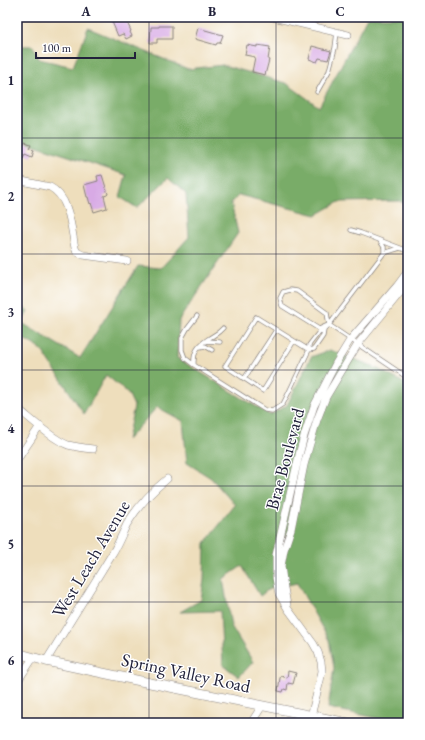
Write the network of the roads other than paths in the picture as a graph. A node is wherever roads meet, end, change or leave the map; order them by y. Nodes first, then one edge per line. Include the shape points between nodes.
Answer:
1 (273, 17) edge
2 (337, 32) junction
3 (348, 35) dead end
4 (317, 92) dead end
5 (17, 180) edge
6 (351, 230) dead end
7 (380, 241) junction
8 (400, 248) junction
9 (408, 251) edge
10 (384, 253) junction
11 (127, 261) dead end
12 (408, 272) edge
13 (408, 283) edge
14 (197, 316) dead end
15 (329, 325) junction
16 (223, 328) dead end
17 (276, 330) junction
18 (350, 340) junction
19 (294, 341) junction
20 (220, 342) dead end
21 (358, 344) junction
22 (197, 348) junction
23 (212, 350) dead end
24 (309, 350) junction
25 (194, 365) junction
26 (408, 378) edge
27 (244, 379) junction
28 (17, 408) edge
29 (40, 426) junction
30 (93, 449) dead end
31 (17, 460) edge
32 (167, 479) dead end
33 (288, 609) junction
34 (17, 653) edge
35 (33, 658) junction
36 (46, 660) junction
37 (17, 682) edge
38 (262, 706) junction
39 (311, 716) junction
40 (320, 720) edge
41 (250, 723) edge
42 (348, 723) edge

1 - 2 street
2 - 3 street
2 - 4 lane via 329,71
5 - 11 street via 50,187 59,193 67,208 77,252
6 - 7 lane
7 - 8 lane
7 - 10 lane
8 - 9 lane
8 - 10 lane
10 - 15 lane
12 - 18 street, Brae Boulevard
13 - 21 street, Brae Boulevard
14 - 25 lane via 182,338 185,358
15 - 15 lane via 327,313 297,291 283,292 280,298 282,306 319,329
15 - 18 lane
15 - 24 lane via 314,349
16 - 22 lane
17 - 19 lane
17 - 27 lane
17 - 27 lane via 256,317 225,366
18 - 21 lane
18 - 33 street, Brae Boulevard via 314,406 298,455 276,555 279,594
19 - 24 lane
19 - 27 lane via 263,391
20 - 22 lane via 208,341
21 - 26 lane
21 - 33 street, Brae Boulevard via 326,397 308,446 282,566
22 - 23 lane via 205,346
22 - 25 lane via 193,358
24 - 25 lane via 283,404 272,411 265,410
28 - 29 street
29 - 30 street via 67,444
29 - 31 street
32 - 36 street, West Leach Avenue via 134,513 114,551
33 - 39 street, Brae Boulevard via 313,643 321,662 322,671
34 - 35 street, Spring Valley Road
35 - 36 street, Spring Valley Road
35 - 37 street
36 - 38 street, Spring Valley Road
38 - 39 street, Spring Valley Road
38 - 41 street
39 - 40 street, Spring Valley Road
40 - 42 street, Spring Valley Road

